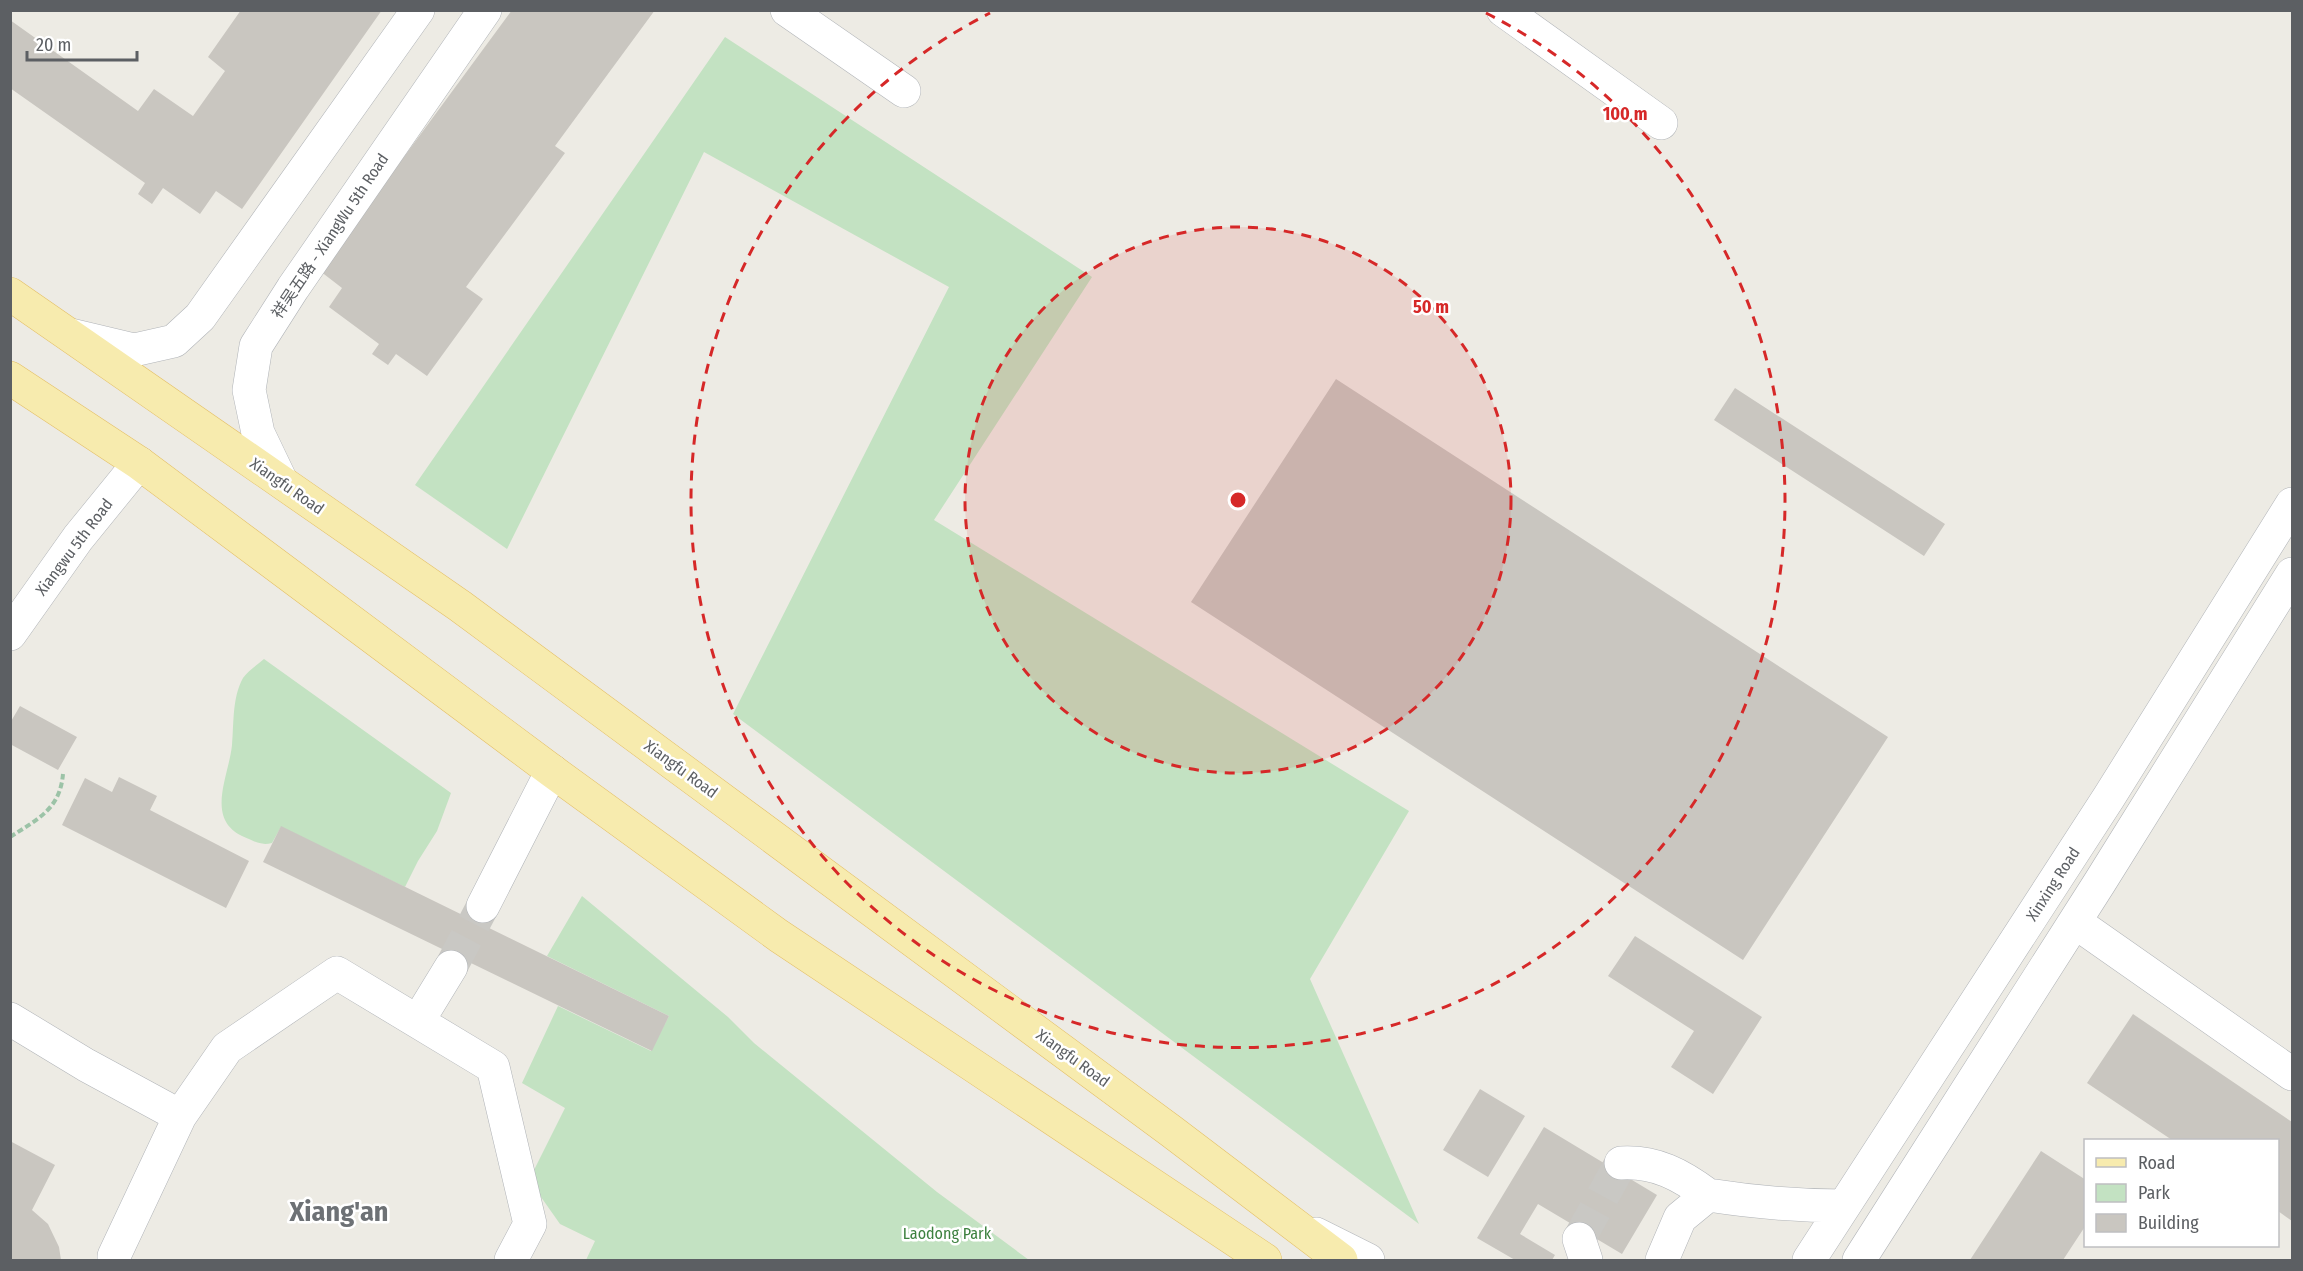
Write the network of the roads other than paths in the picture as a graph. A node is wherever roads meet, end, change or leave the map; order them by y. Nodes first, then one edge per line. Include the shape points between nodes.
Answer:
1 (418, 10) edge
2 (484, 10) edge
3 (787, 10) edge
4 (1503, 10) edge
5 (904, 91) dead end
6 (1661, 123) dead end
7 (10, 294) edge
8 (70, 335) junction
9 (10, 378) edge
10 (140, 463) junction
11 (281, 481) junction
12 (2292, 504) edge
13 (2292, 573) edge
14 (10, 634) edge
15 (552, 771) junction
16 (483, 906) tunnel mouth
17 (2075, 922) junction
18 (451, 967) tunnel mouth
19 (10, 1019) edge
20 (418, 1021) junction
21 (2292, 1074) edge
22 (180, 1116) junction
23 (1621, 1163) dead end
24 (1708, 1195) junction
25 (1844, 1206) junction
26 (1282, 1216) junction
27 (116, 1259) edge
28 (511, 1260) edge
29 (1265, 1260) edge
30 (1341, 1260) edge
31 (1368, 1260) edge
32 (1662, 1260) edge
33 (1809, 1260) edge
34 (1859, 1260) edge

1 - 8 street via 200,317 174,341 134,350
2 - 11 street, 祥吴五路 - XiangWu 5th Road via 256,346 249,390 258,433
3 - 5 street
4 - 6 street
7 - 8 main road, Xiangfu Road
8 - 11 main road, Xiangfu Road
9 - 10 main road
10 - 14 street, Xiangwu 5th Road via 78,538
10 - 15 main road
11 - 26 main road, Xiangfu Road via 470,613
12 - 25 street, Xinxing Road via 2109,797
13 - 17 street
15 - 16 street
15 - 29 main road via 779,936
17 - 21 street
17 - 34 street
18 - 20 street
19 - 22 street
20 - 22 street via 337,973 227,1048
20 - 28 street via 493,1067 530,1224
22 - 27 street
23 - 24 street via 1638,1162 1679,1174
24 - 25 street
24 - 32 street via 1680,1218
25 - 33 street, Xinxing Road
26 - 30 main road, Xiangfu Road
26 - 31 street

